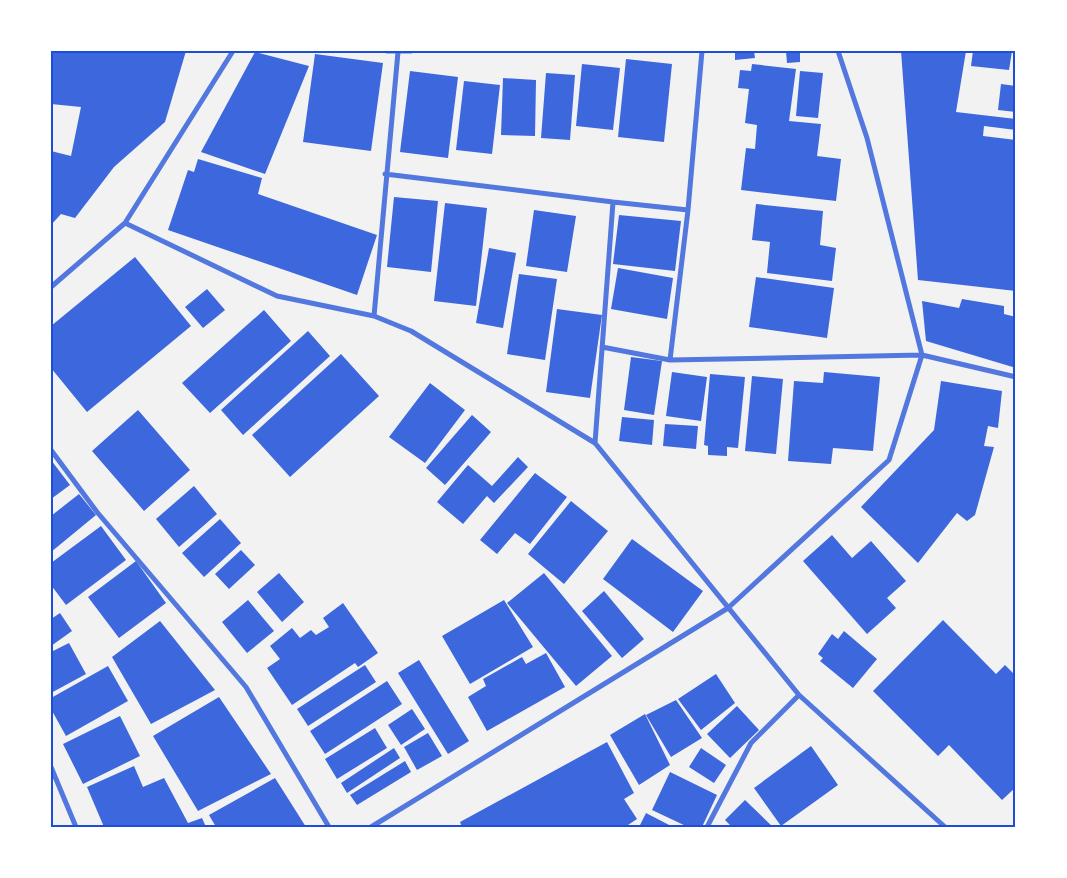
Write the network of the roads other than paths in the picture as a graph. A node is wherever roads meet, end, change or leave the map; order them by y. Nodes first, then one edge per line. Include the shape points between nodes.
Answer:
1 (233, 51) edge
2 (388, 51) edge
3 (411, 51) edge
4 (702, 51) edge
5 (838, 51) edge
6 (398, 52) edge
7 (386, 174) junction
8 (613, 202) junction
9 (688, 210) junction
10 (125, 222) junction
11 (51, 287) edge
12 (374, 316) junction
13 (602, 347) junction
14 (922, 355) junction
15 (670, 360) junction
16 (1016, 377) edge
17 (595, 443) junction
18 (51, 450) edge
19 (728, 608) junction
20 (799, 696) junction
21 (51, 768) edge
22 (76, 827) edge
23 (329, 827) edge
24 (371, 827) edge
25 (707, 827) edge
26 (945, 827) edge

1 - 10 street
2 - 6 street
3 - 6 street
4 - 9 street
5 - 14 street via 867,138
6 - 7 street
7 - 8 street
7 - 12 street
8 - 9 street
8 - 13 street
9 - 15 street
10 - 11 street
10 - 12 street via 277,296
12 - 17 street via 411,331
13 - 15 street
13 - 17 street
14 - 15 street
14 - 16 street
14 - 19 street via 889,460
17 - 19 street
18 - 23 street via 97,512 246,688
19 - 20 street
19 - 24 street
20 - 25 street via 751,743
20 - 26 street
21 - 22 street

